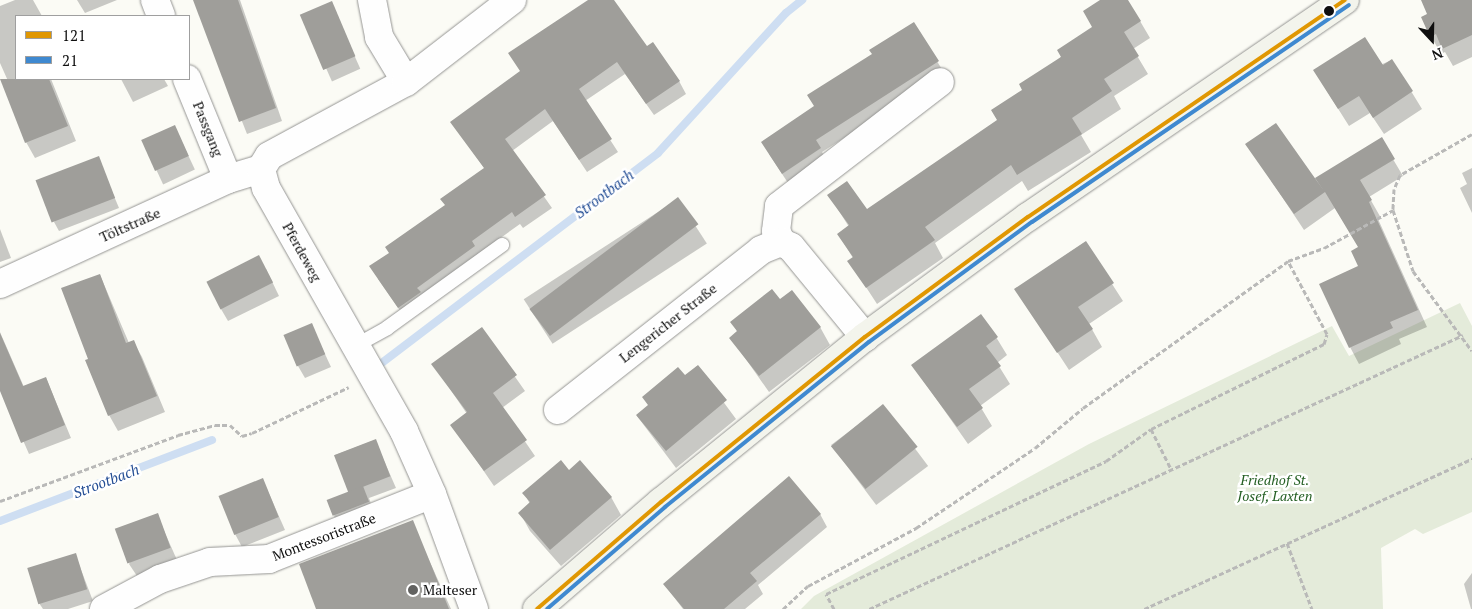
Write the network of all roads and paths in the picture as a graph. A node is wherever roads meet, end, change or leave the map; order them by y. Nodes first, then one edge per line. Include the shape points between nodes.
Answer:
1 (155, 0) edge
2 (372, 0) edge
3 (512, 0) edge
4 (1345, 0) edge
5 (162, 15) edge
6 (187, 80) edge
7 (406, 82) junction
8 (940, 82) dead end
9 (1472, 134) edge
10 (261, 169) junction
11 (228, 179) junction
12 (1393, 210) junction
13 (781, 242) junction
14 (502, 245) dead end
15 (1288, 261) junction
16 (0, 284) edge
17 (1463, 335) junction
18 (866, 337) junction
19 (355, 346) junction
20 (1472, 351) edge
21 (372, 376) junction
22 (558, 410) dead end
23 (1151, 429) junction
24 (1472, 459) edge
25 (1171, 469) junction
26 (432, 494) junction
27 (0, 501) edge
28 (1287, 543) junction
29 (104, 609) edge
30 (474, 609) edge
31 (537, 609) edge
32 (784, 609) edge
33 (834, 609) edge
34 (869, 609) edge
35 (1144, 609) edge
36 (1312, 609) edge

1 - 5 street
2 - 7 street via 379,37
3 - 7 street
4 - 18 main road via 1028,217
6 - 11 street, Passgang
7 - 10 street via 269,156
8 - 13 street via 779,206 776,230
9 - 12 path via 1400,174 1394,189
10 - 11 street, Töltstraße
10 - 19 street, Pferdeweg via 266,188
11 - 16 street, Töltstraße
12 - 15 path via 1324,248
12 - 17 path via 1413,271
13 - 18 street via 790,247
13 - 22 street, Lengericher Straße via 761,250
14 - 19 lane via 387,328
15 - 23 path via 1327,334 1324,344
15 - 32 path via 1083,408 1035,448 916,528 808,586
17 - 20 path
17 - 25 path
18 - 31 main road via 661,502
19 - 21 street, Pferdeweg
21 - 26 street, Pferdeweg via 393,410
21 - 27 path via 252,434 242,436 230,425 215,425 178,435
23 - 25 path
23 - 33 path via 1106,461 826,594
24 - 28 path
25 - 34 path
26 - 29 street, Montessoristraße via 269,559 210,562 160,579
26 - 30 street, Pferdeweg
28 - 35 path
28 - 36 path

